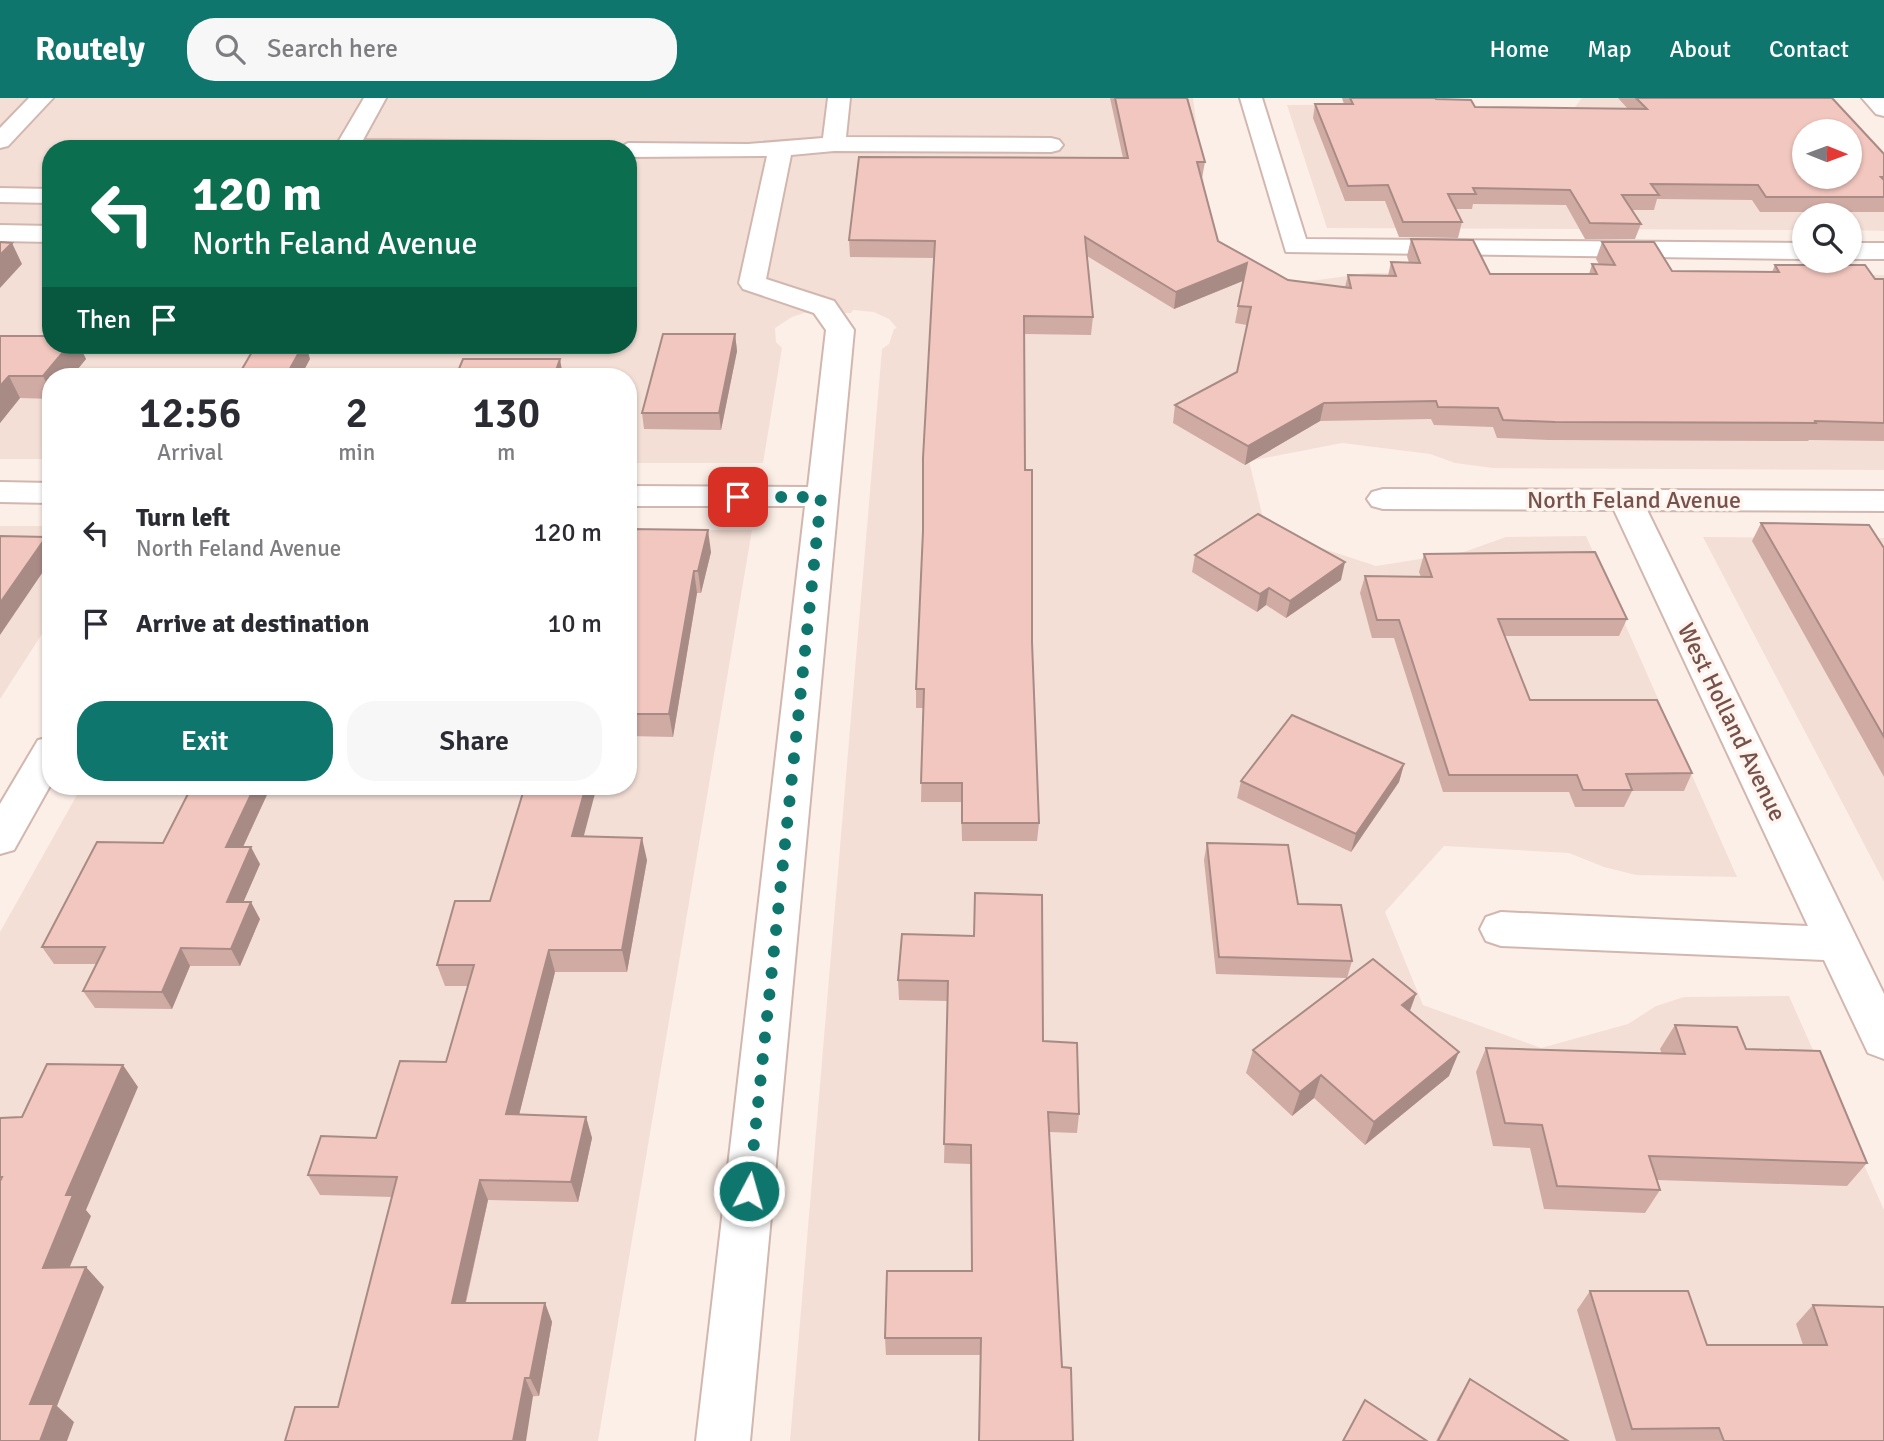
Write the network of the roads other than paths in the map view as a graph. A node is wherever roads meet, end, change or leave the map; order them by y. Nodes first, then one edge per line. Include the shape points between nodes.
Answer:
1 (42, 98) edge
2 (375, 98) edge
3 (839, 98) edge
4 (1251, 98) edge
5 (1873, 98) edge
6 (1884, 109) edge
7 (351, 140) edge
8 (0, 141) edge
9 (834, 144) junction
10 (1051, 145) dead end
11 (780, 148) junction
12 (637, 150) edge
13 (0, 195) edge
14 (42, 196) edge
15 (0, 233) edge
16 (42, 234) edge
17 (1792, 251) edge
18 (1862, 251) edge
19 (1884, 251) edge
20 (0, 492) edge
21 (42, 493) edge
22 (637, 496) edge
23 (821, 497) junction
24 (1383, 499) dead end
25 (1626, 500) junction
26 (1884, 501) edge
27 (42, 766) edge
28 (0, 839) edge
29 (1501, 929) dead end
30 (1838, 943) junction
31 (1884, 1040) edge
32 (723, 1441) edge

1 - 8 street
2 - 7 street
3 - 9 street
4 - 17 street via 1295,247
5 - 6 street
9 - 10 street
9 - 11 street
11 - 12 street
11 - 23 street via 752,283 824,307 840,330
13 - 14 street
15 - 16 street
18 - 19 street
20 - 21 street
22 - 23 street
23 - 32 street
24 - 25 street, North Feland Avenue
25 - 26 street, North Feland Avenue
25 - 30 street, West Holland Avenue
27 - 28 street
29 - 30 street
30 - 31 street, West Holland Avenue

